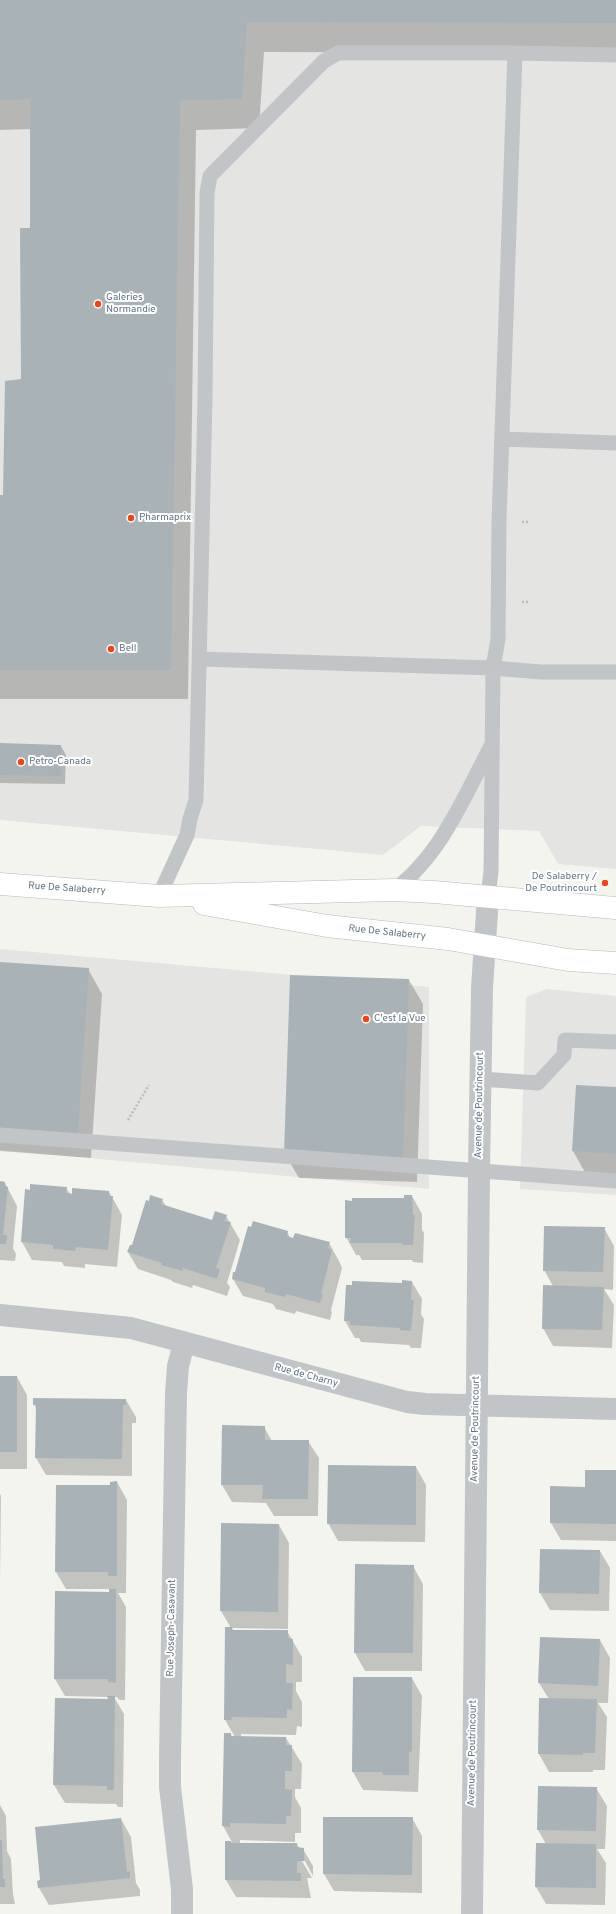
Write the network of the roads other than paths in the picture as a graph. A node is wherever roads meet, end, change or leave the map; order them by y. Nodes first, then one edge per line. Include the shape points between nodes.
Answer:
1 (515, 53) junction
2 (616, 55) edge
3 (502, 439) junction
4 (616, 443) edge
5 (199, 659) junction
6 (493, 668) junction
7 (616, 672) edge
8 (492, 744) junction
9 (0, 884) edge
10 (394, 890) junction
11 (158, 896) junction
12 (488, 897) junction
13 (616, 908) edge
14 (485, 945) junction
15 (616, 963) edge
16 (616, 1042) edge
17 (481, 1079) junction
18 (0, 1135) edge
19 (479, 1170) junction
20 (616, 1182) edge
21 (0, 1315) edge
22 (184, 1343) junction
23 (477, 1405) junction
24 (616, 1409) edge
25 (182, 1914) edge
26 (472, 1914) edge

1 - 2 lane
1 - 3 lane
1 - 5 lane via 338,53 324,61 210,176 207,193
3 - 4 lane
3 - 6 lane via 498,639
5 - 6 lane
5 - 11 lane via 196,800 187,835
6 - 7 lane via 541,672
6 - 8 lane
8 - 10 lane via 434,850 416,872
8 - 12 lane
9 - 11 main road, Rue De Salaberry
10 - 11 main road, Rue De Salaberry
10 - 12 main road, Rue De Salaberry
11 - 14 main road, Rue De Salaberry via 327,926
12 - 13 main road, Rue De Salaberry
12 - 14 street, Avenue de Poutrincourt
14 - 15 main road, Rue De Salaberry via 568,960
14 - 17 street, Avenue de Poutrincourt
16 - 17 lane via 565,1040 564,1055 538,1083
17 - 19 street, Avenue de Poutrincourt
18 - 19 lane
19 - 20 lane
19 - 23 street, Avenue de Poutrincourt
21 - 22 street, Rue de Charny via 131,1328
22 - 23 street, Rue de Charny via 392,1399 425,1404
22 - 25 street, Rue Joseph-Casavant via 178,1366 176,1393 170,1758
23 - 24 street, Rue de Charny
23 - 26 street, Avenue de Poutrincourt

